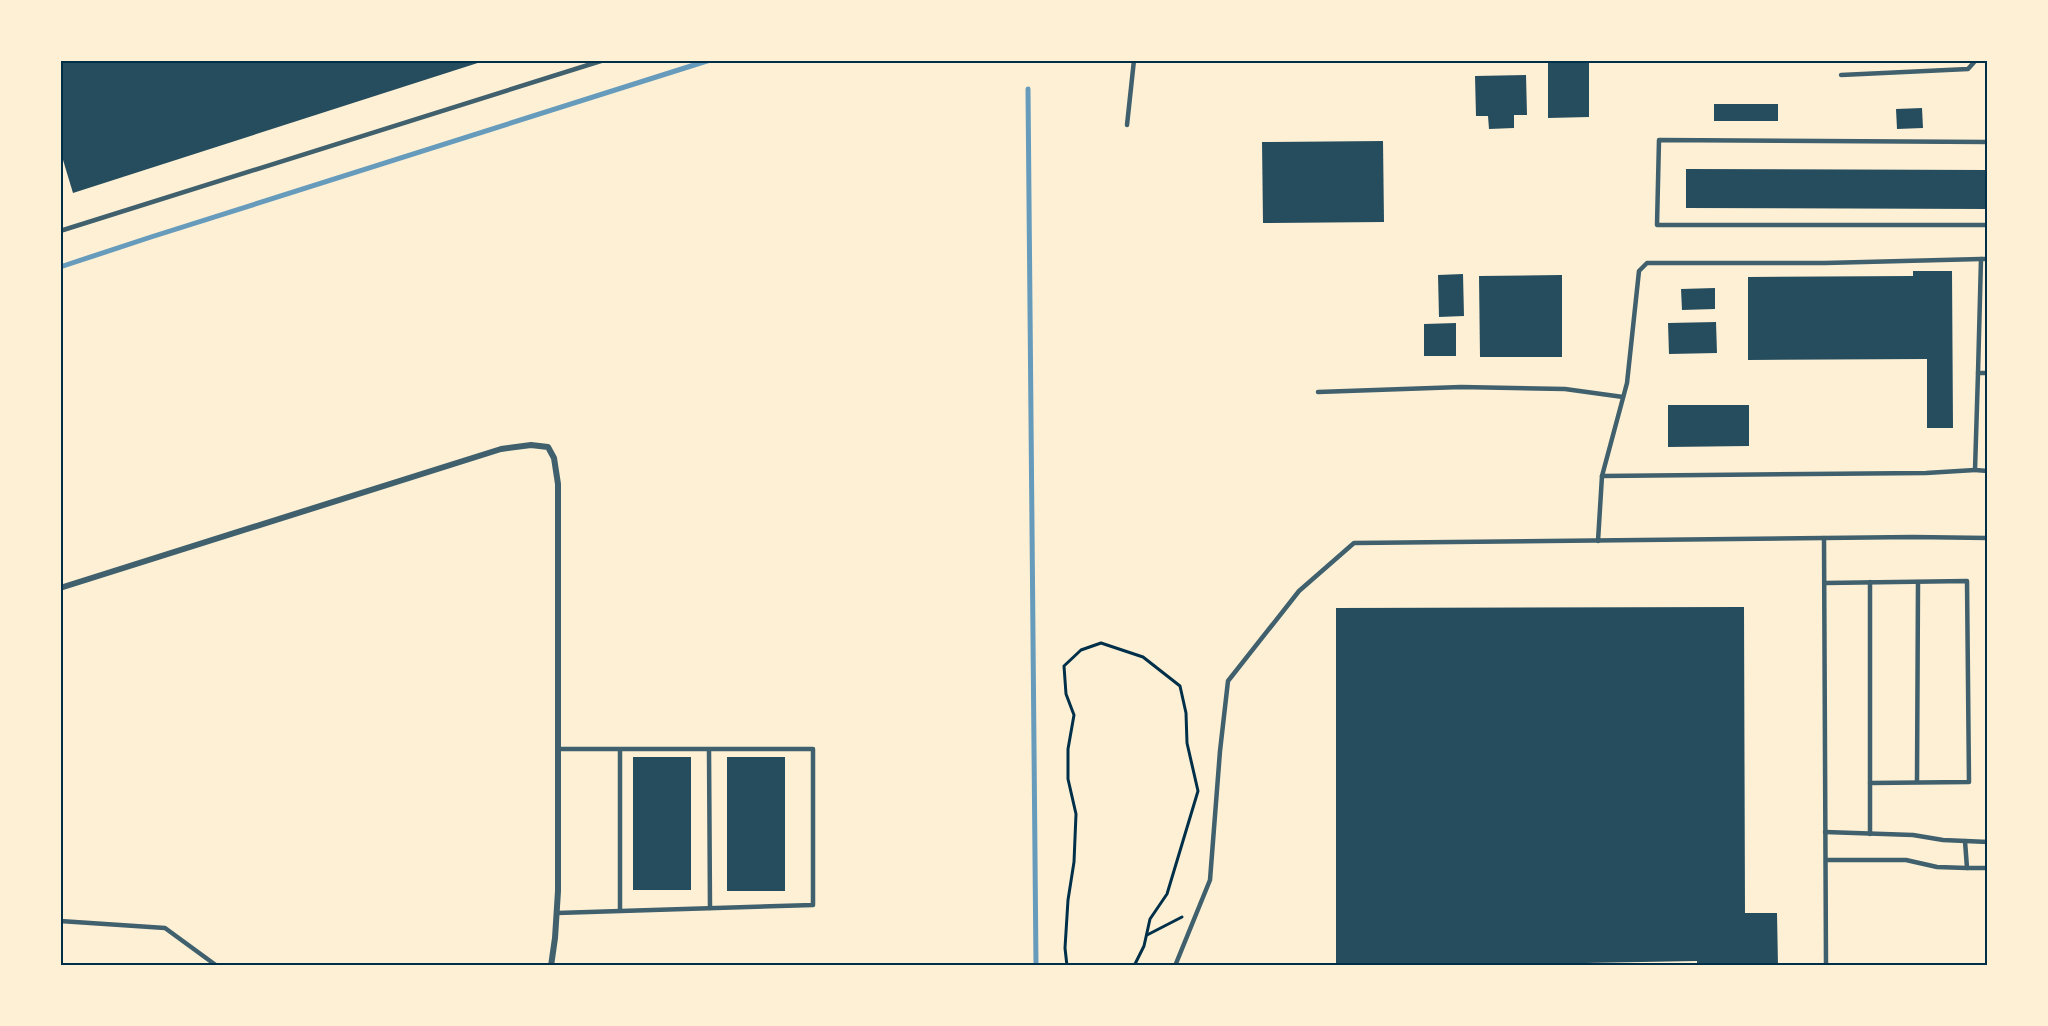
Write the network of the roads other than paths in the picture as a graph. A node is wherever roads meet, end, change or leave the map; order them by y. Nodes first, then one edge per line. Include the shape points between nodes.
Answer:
1 (604, 60) edge
2 (1134, 60) edge
3 (1976, 60) edge
4 (1841, 75) dead end
5 (1127, 125) dead end
6 (1988, 142) edge
7 (1988, 225) edge
8 (60, 231) edge
9 (1988, 259) edge
10 (1980, 260) junction
11 (1978, 373) junction
12 (1988, 373) edge
13 (1318, 392) dead end
14 (1623, 397) junction
15 (1975, 470) junction
16 (1988, 471) edge
17 (1602, 476) junction
18 (1824, 538) junction
19 (1988, 538) edge
20 (1598, 541) junction
21 (1870, 582) junction
22 (1918, 582) junction
23 (1825, 583) junction
24 (60, 588) edge
25 (559, 749) junction
26 (620, 750) junction
27 (709, 750) junction
28 (1917, 782) junction
29 (1870, 783) junction
30 (1826, 831) junction
31 (1870, 834) junction
32 (1965, 842) junction
33 (1988, 842) edge
34 (1826, 860) junction
35 (1967, 868) junction
36 (1988, 868) edge
37 (710, 908) junction
38 (620, 910) junction
39 (557, 912) junction
40 (60, 921) edge
41 (217, 966) edge
42 (551, 966) edge
43 (1174, 966) edge
44 (1826, 966) edge

1 - 8 lane
2 - 5 lane
3 - 4 lane via 1968,69
6 - 7 lane via 1659,140 1657,225
9 - 10 lane
10 - 11 lane
10 - 14 lane via 1647,263 1639,271
11 - 12 lane
11 - 15 lane
13 - 14 lane via 1461,387 1564,389
14 - 17 lane
15 - 16 lane
15 - 17 lane
17 - 20 lane
18 - 19 lane
18 - 20 lane
18 - 23 lane
20 - 43 lane via 1354,543 1299,591 1228,681 1210,880
21 - 22 lane
21 - 23 lane
21 - 29 lane
22 - 28 lane
22 - 28 lane via 1967,581 1969,782
23 - 30 lane
24 - 25 street via 501,449 548,447 558,484
25 - 26 lane
25 - 39 street
26 - 27 lane
26 - 38 lane
27 - 37 lane
27 - 37 lane via 813,749 813,905
28 - 29 lane
29 - 31 lane
30 - 31 lane
30 - 34 lane
31 - 32 lane
32 - 33 lane
32 - 35 lane
34 - 35 lane via 1906,860
34 - 44 lane
35 - 36 lane
37 - 38 lane
38 - 39 lane
39 - 42 street
40 - 41 lane via 165,928

